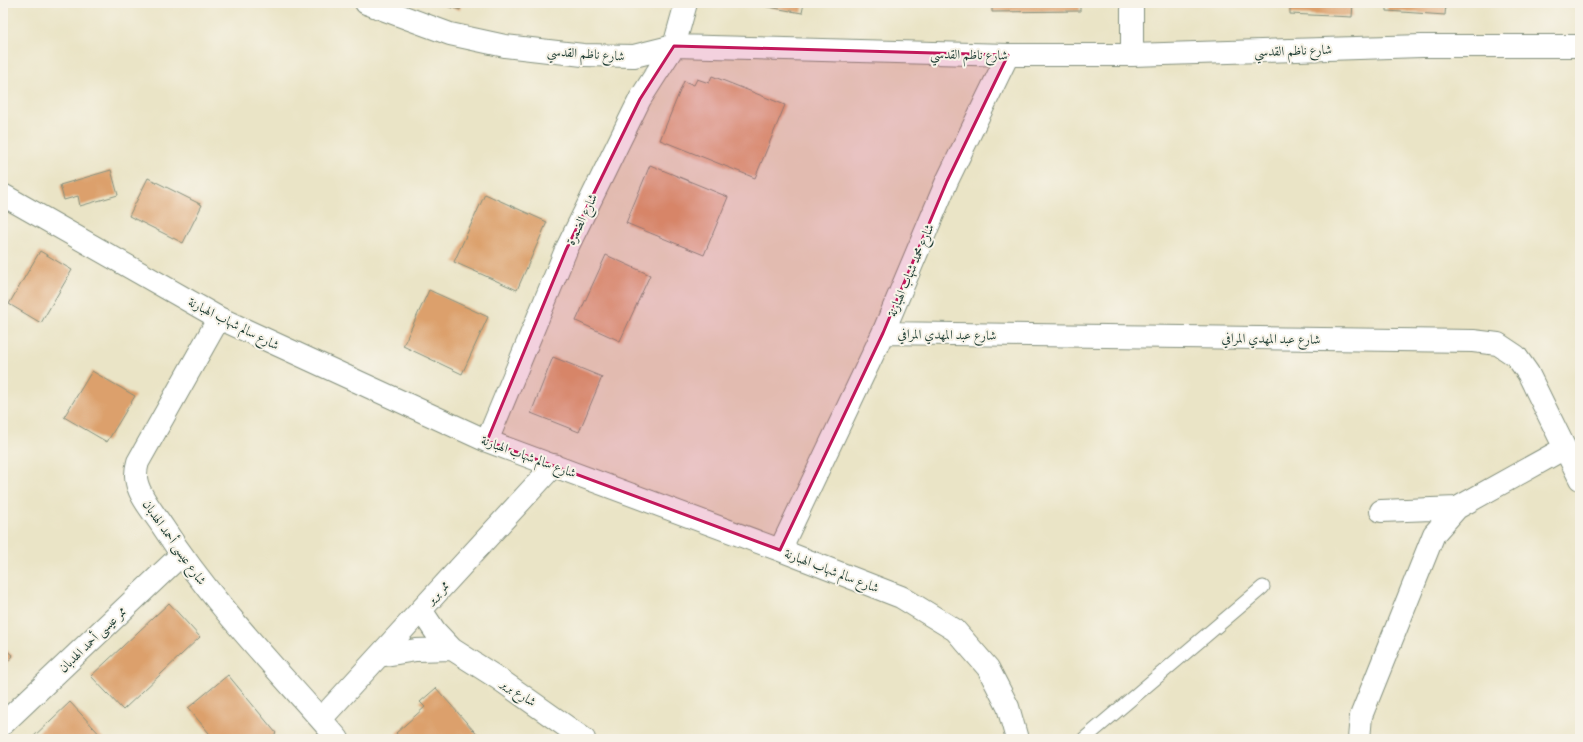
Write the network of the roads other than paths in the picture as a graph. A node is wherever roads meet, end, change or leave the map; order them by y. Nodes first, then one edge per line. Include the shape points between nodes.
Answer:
1 (366, 3) edge
2 (686, 3) edge
3 (1132, 3) edge
4 (674, 46) junction
5 (1580, 46) edge
6 (1008, 55) junction
7 (1132, 55) junction
8 (3, 195) edge
9 (219, 318) junction
10 (883, 333) junction
11 (487, 442) junction
12 (1564, 448) junction
13 (554, 465) junction
14 (1580, 479) edge
15 (1457, 508) junction
16 (1381, 511) dead end
17 (780, 550) junction
18 (181, 554) junction
19 (1263, 587) dead end
20 (421, 610) junction
21 (452, 649) junction
22 (379, 656) junction
23 (321, 719) junction
24 (3, 724) edge
25 (338, 739) edge
26 (584, 739) edge
27 (1017, 739) edge
28 (1084, 739) edge
29 (1359, 739) edge

1 - 4 street, شارع ناظم القدسي via 450,34 505,46 583,55 634,56
2 - 4 street, شارع الضمرة
3 - 7 street
4 - 6 street, شارع ناظم القدسي
4 - 11 street, شارع الضمرة via 640,99 566,250
5 - 7 street, شارع ناظم القدسي via 1422,46
6 - 7 street, شارع ناظم القدسي
6 - 10 street, شارع محمد شهاب الهبارنة via 947,181
8 - 9 street, شارع سالم شهاب الهبارنة
9 - 11 street, شارع سالم شهاب الهبارنة
9 - 18 street, شارع عيسى أحمد الهدبان via 137,467 137,483 142,497
10 - 12 street, شارع عبد المهدي المرافي via 1473,341 1498,344 1516,356 1528,373
10 - 17 street, شارع محمد شهاب الهبارنة
11 - 13 street, شارع سالم شهاب الهبارنة
12 - 14 street, شارع عبد المهدي المرافي
12 - 15 street
13 - 17 street, شارع سالم شهاب الهبارنة
13 - 20 street, ممر برير
15 - 16 street
15 - 29 street via 1434,534 1423,559 1361,716
17 - 27 street, شارع سالم شهاب الهبارنة via 901,597 956,630 988,668 1008,707
18 - 23 street, شارع عيسى أحمد الهدبان via 249,640
18 - 24 street, ممر عيسى أحمد الهدبان
19 - 28 lane
20 - 21 street, شارع برير via 435,631
20 - 22 street, ممر برير
21 - 22 street via 416,650
21 - 26 street, شارع برير via 519,692
22 - 23 street, ممر برير
23 - 25 street, شارع عيسى أحمد الهدبان

